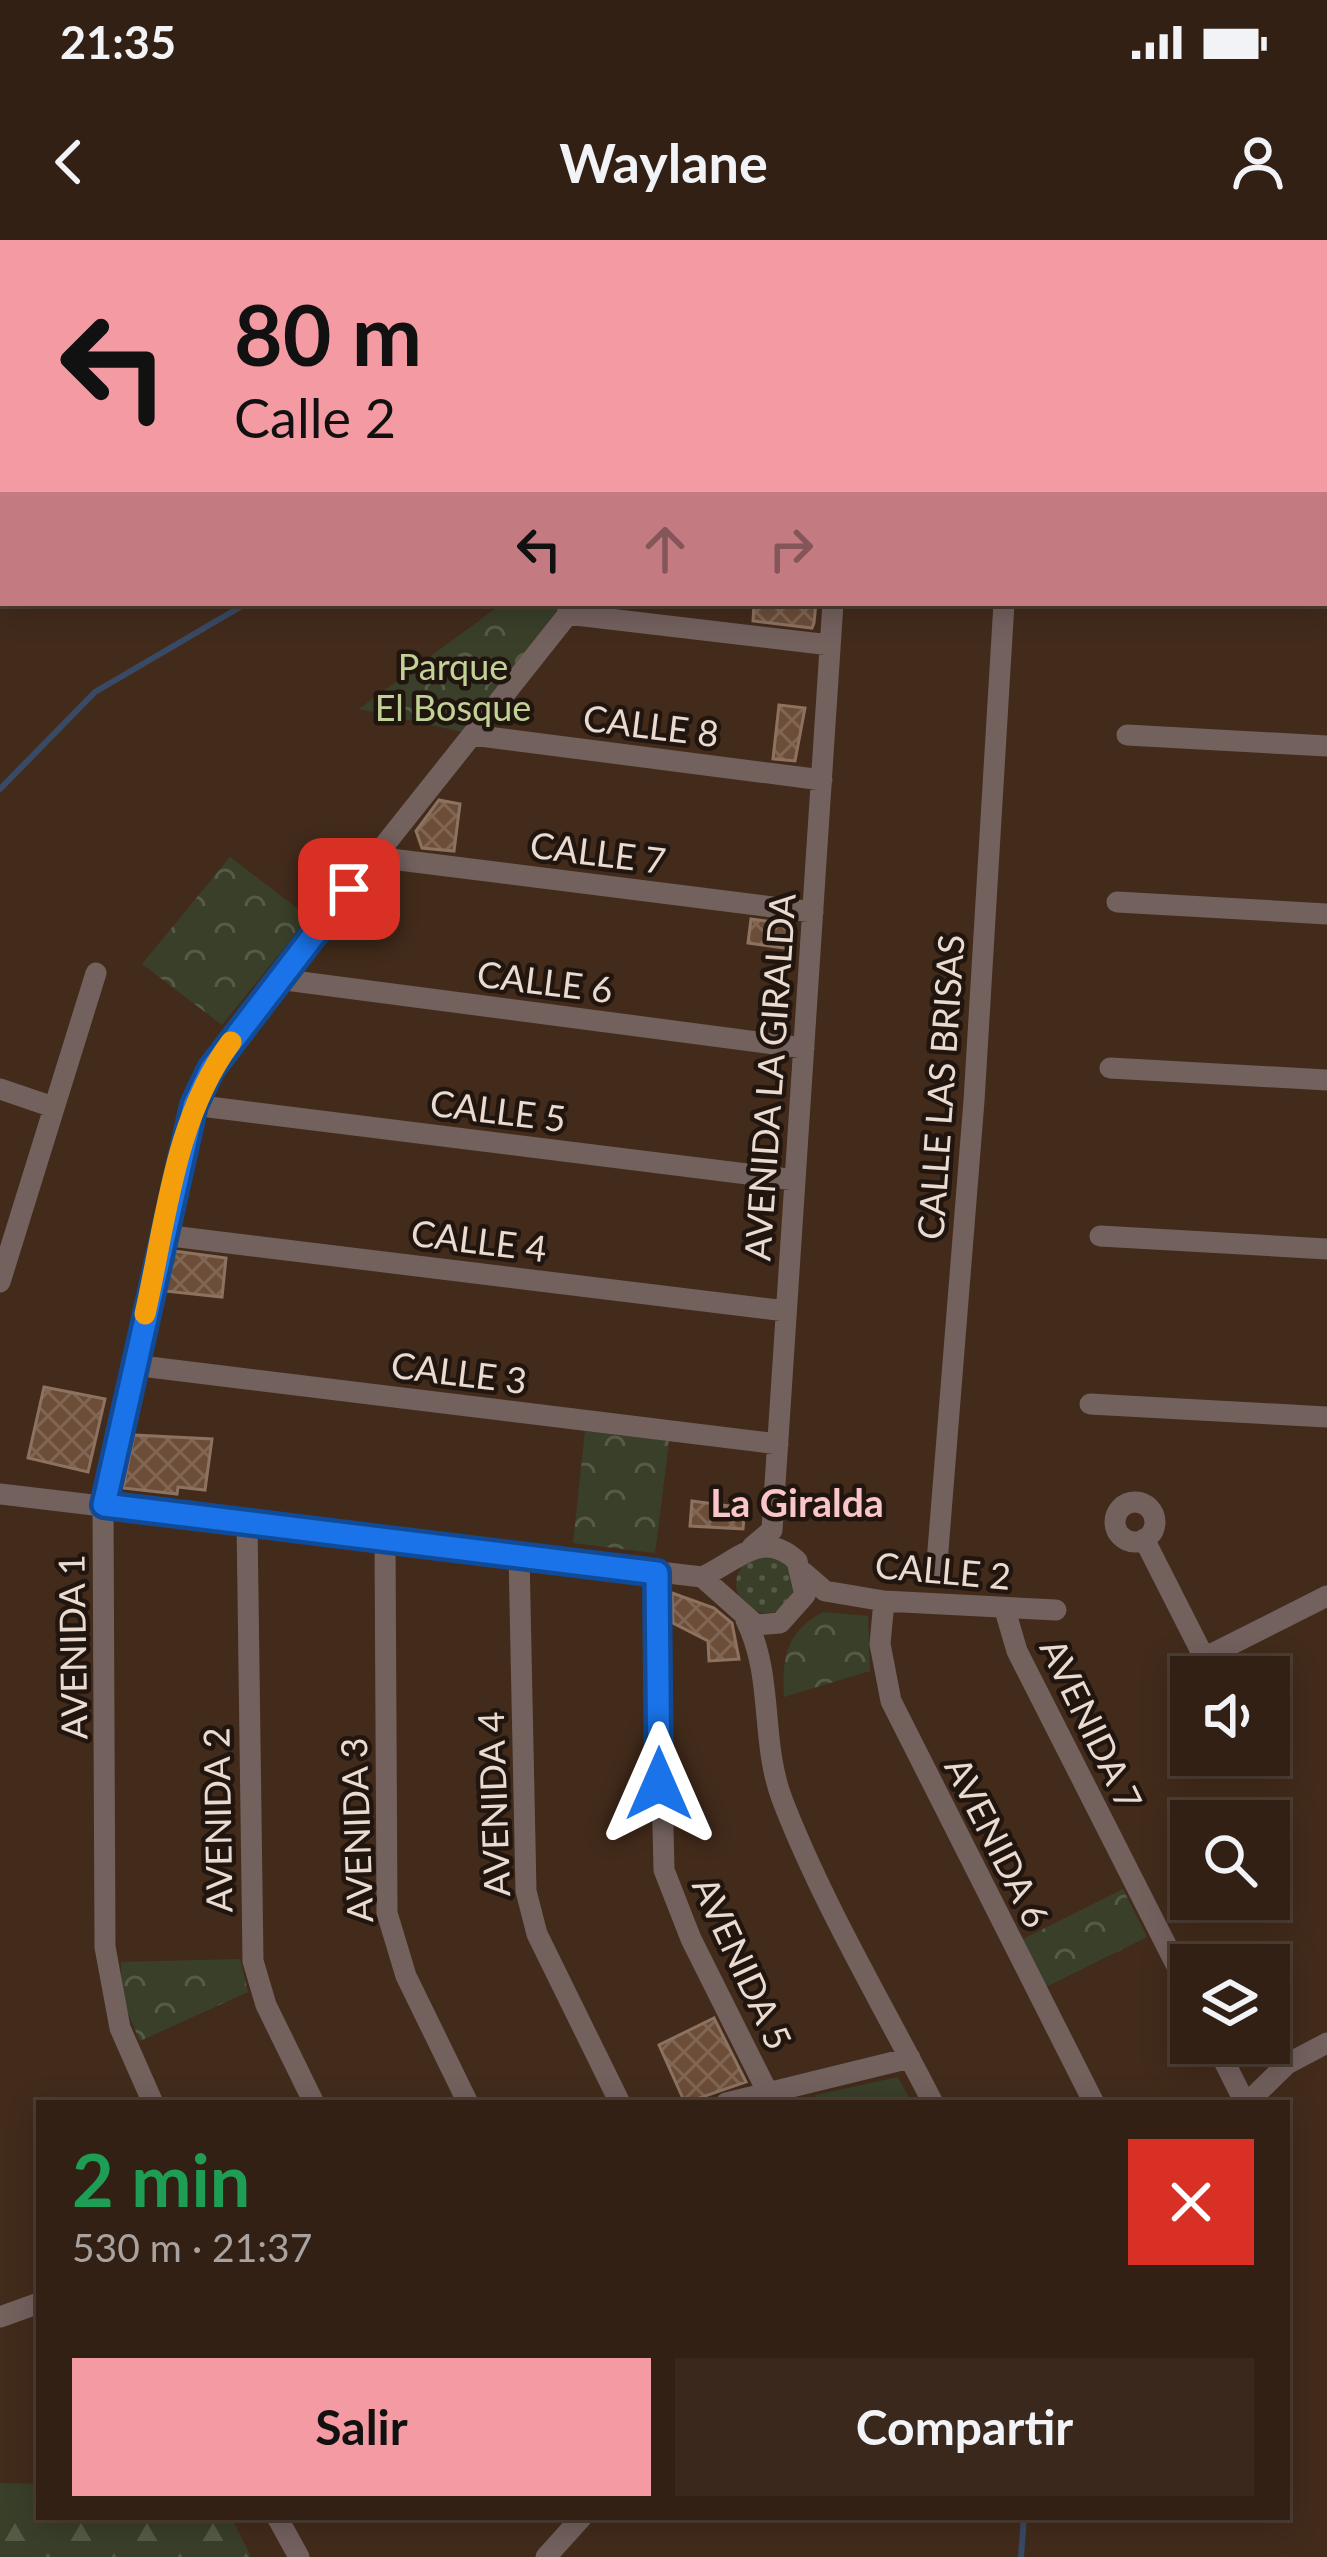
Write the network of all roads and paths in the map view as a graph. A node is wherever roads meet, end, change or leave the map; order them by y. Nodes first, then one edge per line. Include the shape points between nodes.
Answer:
1 (833, 606) edge
2 (1004, 606) edge
3 (572, 609) edge
4 (830, 646) junction
5 (472, 735) junction
6 (1127, 735) dead end
7 (1327, 746) edge
8 (822, 780) junction
9 (375, 857) junction
10 (1118, 902) dead end
11 (813, 912) junction
12 (1327, 914) edge
13 (96, 973) dead end
14 (278, 979) junction
15 (804, 1048) junction
16 (1110, 1068) dead end
17 (1327, 1080) edge
18 (0, 1089) edge
19 (194, 1105) junction
20 (53, 1107) junction
21 (795, 1180) junction
22 (163, 1235) junction
23 (1100, 1236) dead end
24 (7, 1237) edge
25 (1327, 1249) edge
26 (0, 1282) edge
27 (786, 1311) junction
28 (133, 1365) junction
29 (1090, 1404) dead end
30 (1327, 1417) edge
31 (778, 1444) junction
32 (0, 1494) edge
33 (104, 1505) junction
34 (247, 1522) junction
35 (772, 1530) junction
36 (386, 1538) junction
37 (1144, 1539) dead end
38 (786, 1551) junction
39 (519, 1554) junction
40 (743, 1554) junction
41 (657, 1573) junction
42 (803, 1573) junction
43 (936, 1575) dead end
44 (702, 1577) junction
45 (825, 1591) junction
46 (1327, 1596) edge
47 (884, 1600) junction
48 (801, 1605) junction
49 (1005, 1610) junction
50 (1057, 1610) dead end
51 (739, 1612) junction
52 (780, 1623) junction
53 (1203, 1656) edge
54 (1227, 1656) edge
55 (764, 1664) junction
56 (1170, 1953) edge
57 (1327, 2043) edge
58 (910, 2058) junction
59 (1226, 2064) edge
60 (768, 2092) junction
61 (152, 2100) edge
62 (313, 2100) edge
63 (467, 2100) edge
64 (619, 2100) edge
65 (737, 2100) edge
66 (931, 2100) edge
67 (1092, 2100) edge
68 (1244, 2100) edge
69 (1249, 2100) edge
70 (36, 2304) edge
71 (0, 2318) edge
72 (279, 2520) edge
73 (579, 2520) edge
74 (299, 2557) edge
75 (546, 2557) edge

1 - 4 street, AVENIDA LA GIRALDA
2 - 43 street, CALLE LAS BRISAS
3 - 4 street
3 - 5 street, AVENIDA 1
4 - 8 street, AVENIDA LA GIRALDA
5 - 8 street, CALLE 8
5 - 9 street, AVENIDA 1
6 - 7 street
8 - 11 street, AVENIDA LA GIRALDA
9 - 11 street, CALLE 7
9 - 14 street, AVENIDA 1
10 - 12 street
11 - 15 street, AVENIDA LA GIRALDA
13 - 20 street
14 - 15 street, CALLE 6
14 - 19 street, AVENIDA 1
15 - 21 street, AVENIDA LA GIRALDA
16 - 17 street
18 - 20 street
19 - 21 street, CALLE 5
19 - 22 street, AVENIDA 1
20 - 24 street
21 - 27 street, AVENIDA LA GIRALDA
22 - 27 street, CALLE 4
22 - 28 street, AVENIDA 1
23 - 25 street
24 - 26 street
27 - 31 street, AVENIDA LA GIRALDA
28 - 31 street, CALLE 3
28 - 33 street, AVENIDA 1
29 - 30 street
31 - 35 street, AVENIDA LA GIRALDA
32 - 33 street
33 - 34 street
33 - 61 street, AVENIDA 1 via 105,1947 120,2028
34 - 36 street
34 - 62 street, AVENIDA 2 via 253,1961
35 - 38 street
35 - 40 street
36 - 39 street
36 - 63 street, AVENIDA 3 via 387,1913 406,1976
37 - 53 street
38 - 40 street via 774,1545
38 - 42 street
39 - 41 street
39 - 64 street, AVENIDA 4 via 526,1891 537,1934
40 - 44 street
40 - 51 street via 727,1583
41 - 44 street
41 - 60 street, AVENIDA 5 via 664,1870
42 - 45 street
42 - 48 street
44 - 51 street
45 - 47 street, CALLE 2
45 - 48 street
46 - 54 street
47 - 49 street, CALLE 2
47 - 67 street, AVENIDA 6 via 880,1644 891,1701
48 - 52 street
49 - 50 street, CALLE 2
49 - 56 street, AVENIDA 7 via 1017,1651
51 - 52 street via 768,1626
51 - 55 street
52 - 55 street
55 - 58 street via 781,1796
57 - 69 street via 1287,2064
58 - 60 street
58 - 66 street
59 - 68 street
60 - 65 street
70 - 71 street
72 - 74 street
73 - 75 street

